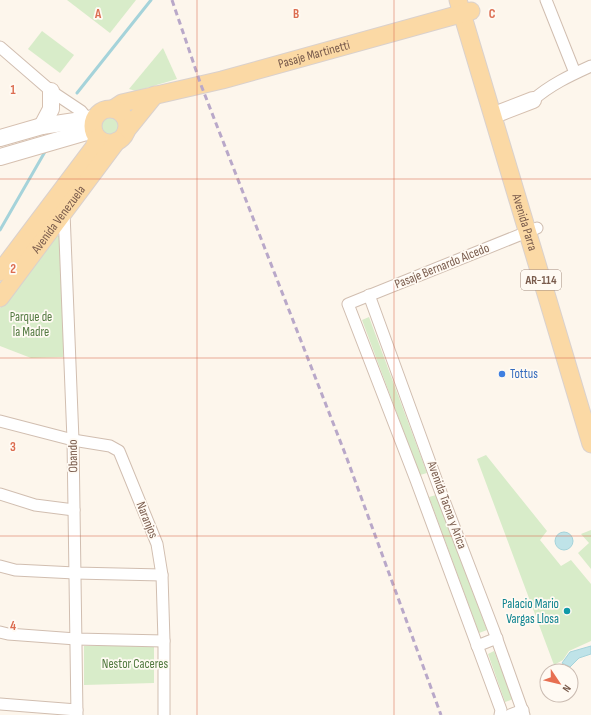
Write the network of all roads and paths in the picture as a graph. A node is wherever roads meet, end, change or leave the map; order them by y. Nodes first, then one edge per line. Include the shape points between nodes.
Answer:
1 (546, 0) edge
2 (465, 6) edge
3 (0, 47) edge
4 (591, 66) edge
5 (575, 73) junction
6 (51, 91) junction
7 (155, 95) junction
8 (533, 100) joint
9 (497, 114) junction
10 (95, 120) junction
11 (42, 126) junction
12 (122, 136) junction
13 (0, 138) edge
14 (0, 157) edge
15 (59, 206) junction
16 (532, 230) junction
17 (0, 272) edge
18 (369, 295) junction
19 (0, 298) edge
20 (348, 304) joint
21 (591, 407) edge
22 (0, 421) edge
23 (73, 440) junction
24 (591, 444) edge
25 (437, 481) junction
26 (419, 488) junction
27 (0, 494) edge
28 (74, 510) junction
29 (0, 566) edge
30 (75, 573) junction
31 (162, 575) junction
32 (0, 632) edge
33 (497, 638) junction
34 (76, 639) junction
35 (164, 641) junction
36 (477, 646) junction
37 (0, 704) edge
38 (77, 712) edge
39 (524, 712) edge
40 (164, 715) edge
41 (500, 715) edge
42 (510, 715) edge

1 - 5 street
2 - 7 main road, Pasaje Martinetti via 222,80
2 - 9 main road, Avenida Parra / AR-114
3 - 6 street
4 - 5 street
5 - 8 street via 545,89
6 - 10 street
6 - 11 main road via 51,109
7 - 10 main road, Pasaje Martinetti via 122,103
7 - 12 main road
8 - 9 main road
9 - 16 main road, Avenida Parra / AR-114
10 - 11 main road
10 - 12 main road via 105,142 109,143
10 - 12 main road via 118,111 127,125
10 - 14 main road
10 - 15 main road, Avenida Venezuela via 94,148
11 - 13 main road
12 - 15 main road, Avenida Venezuela via 85,186
15 - 17 main road, Avenida Venezuela
15 - 19 main road, Avenida Venezuela
15 - 23 street, Obando
16 - 18 street, Pasaje Bernardo Alcedo
16 - 21 main road, Avenida Parra / AR-114
16 - 24 main road, Avenida Parra / AR-114
18 - 20 street, Pasaje Bernardo Alcedo
18 - 25 street, Avenida Tacna y Arica
20 - 26 street, Avenida Tacna y Arica
22 - 23 street, Naranjos
23 - 28 street, Obando
23 - 31 street, Naranjos via 110,446 119,451 157,544
25 - 26 street
25 - 33 street, Avenida Tacna y Arica
26 - 36 street, Avenida Tacna y Arica
27 - 28 street via 35,505
28 - 30 street, Obando
29 - 30 street via 15,570
30 - 31 street
30 - 34 street, Obando
31 - 35 street, Naranjos
32 - 34 street
33 - 36 street
33 - 39 street, Avenida Tacna y Arica
34 - 35 street
34 - 38 street, Obando
35 - 40 street, Naranjos
36 - 41 street, Avenida Tacna y Arica via 501,710
37 - 38 street
39 - 42 street

